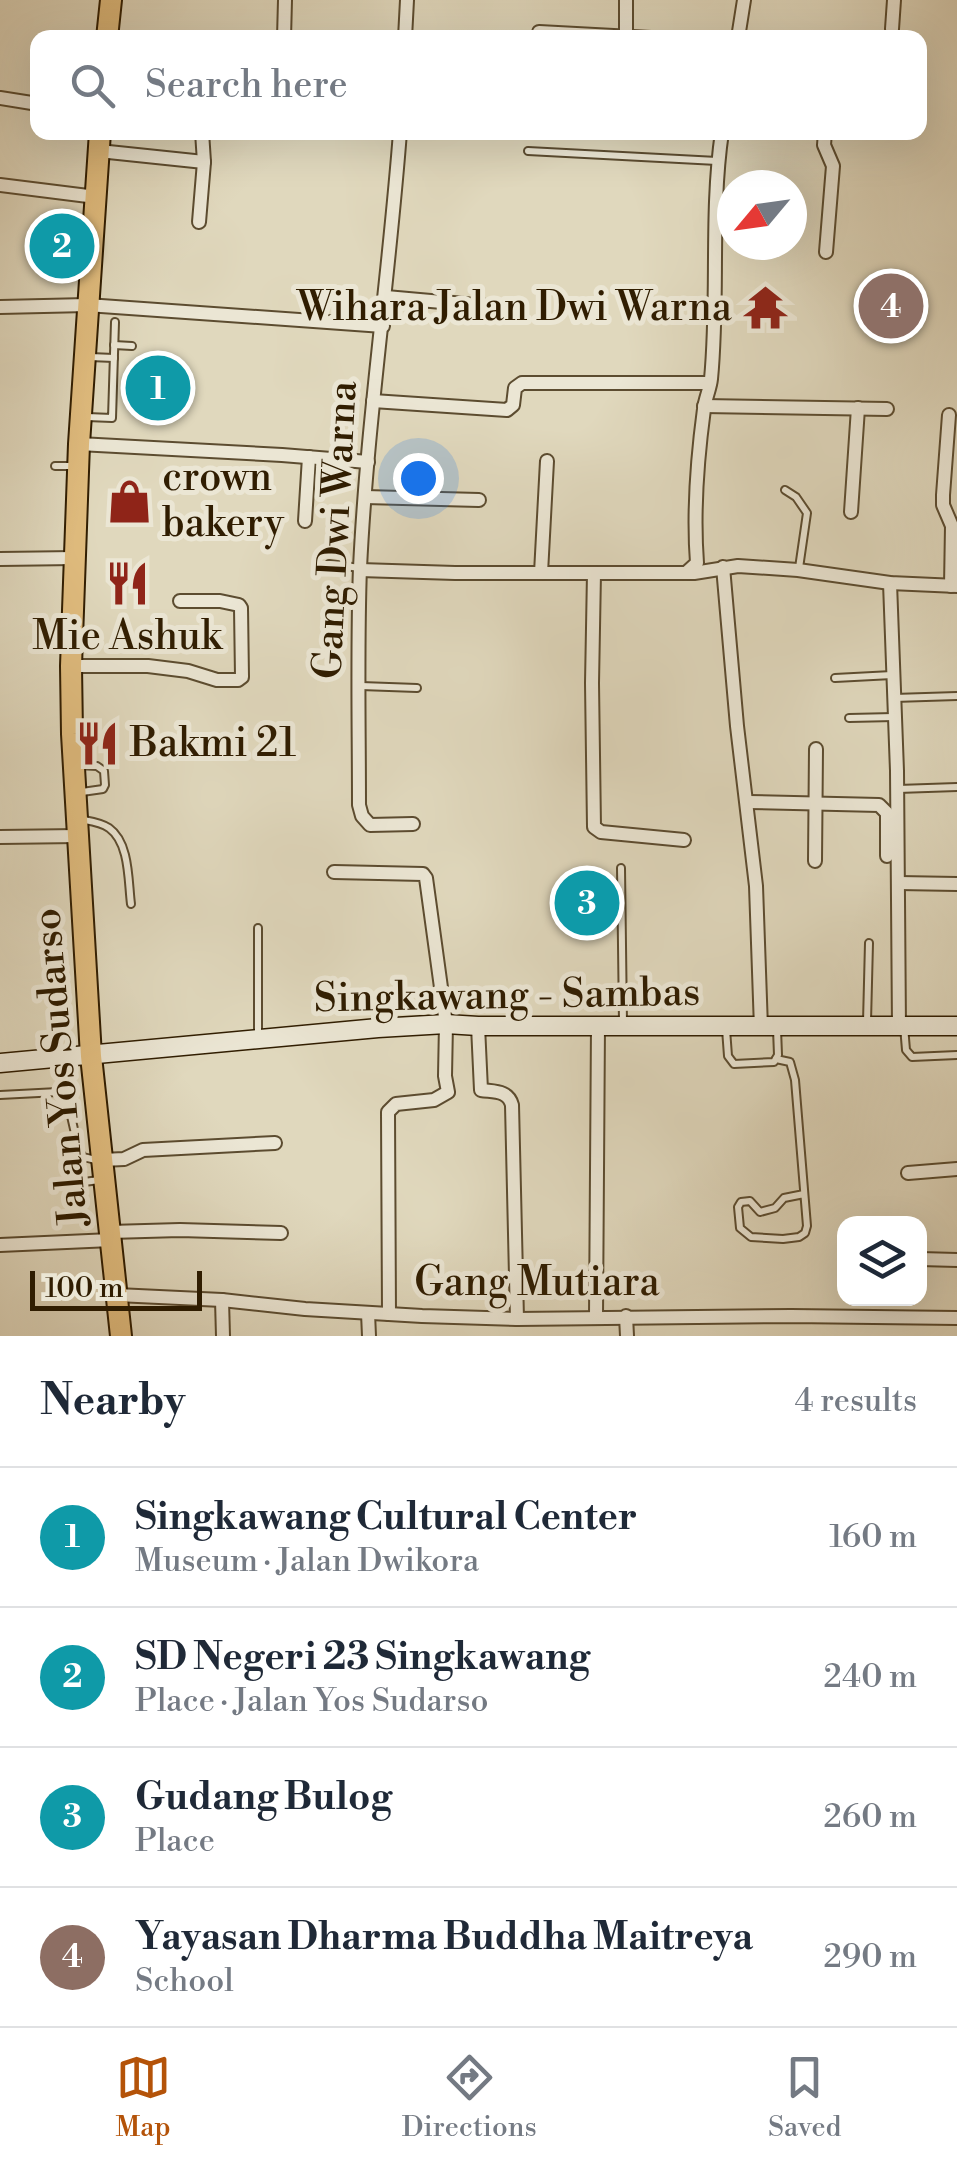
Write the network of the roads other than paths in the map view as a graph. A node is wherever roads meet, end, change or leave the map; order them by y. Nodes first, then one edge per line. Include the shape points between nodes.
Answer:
1 (112, 0) edge
2 (285, 0) edge
3 (407, 0) edge
4 (626, 0) edge
5 (744, 0) edge
6 (894, 0) edge
7 (892, 29) dead end
8 (108, 30) edge
9 (284, 30) edge
10 (405, 30) edge
11 (626, 30) edge
12 (739, 30) edge
13 (0, 98) edge
14 (30, 103) edge
15 (203, 140) edge
16 (399, 140) edge
17 (721, 140) edge
18 (824, 140) edge
19 (99, 142) edge
20 (528, 151) dead end
21 (718, 161) junction
22 (204, 162) junction
23 (0, 186) edge
24 (96, 197) junction
25 (199, 222) dead end
26 (826, 252) dead end
27 (386, 297) junction
28 (87, 304) junction
29 (0, 308) edge
30 (508, 308) dead end
31 (114, 322) dead end
32 (383, 326) junction
33 (114, 345) junction
34 (132, 346) dead end
35 (84, 356) junction
36 (114, 358) junction
37 (710, 383) junction
38 (373, 401) junction
39 (704, 406) junction
40 (858, 408) junction
41 (887, 409) dead end
42 (949, 415) dead end
43 (81, 417) junction
44 (79, 455) junction
45 (309, 457) junction
46 (368, 462) junction
47 (547, 462) dead end
48 (56, 466) dead end
49 (785, 490) dead end
50 (365, 497) junction
51 (480, 500) dead end
52 (851, 512) dead end
53 (305, 521) dead end
54 (75, 558) junction
55 (0, 559) edge
56 (329, 564) dead end
57 (721, 567) junction
58 (692, 568) junction
59 (360, 569) junction
60 (798, 570) junction
61 (541, 573) junction
62 (594, 573) junction
63 (890, 583) junction
64 (954, 586) edge
65 (180, 602) dead end
66 (72, 666) junction
67 (892, 675) junction
68 (835, 678) dead end
69 (360, 686) junction
70 (417, 688) dead end
71 (957, 696) edge
72 (894, 698) junction
73 (895, 716) junction
74 (849, 718) dead end
75 (816, 749) dead end
76 (74, 765) junction
77 (957, 786) edge
78 (898, 789) junction
79 (75, 792) junction
80 (748, 802) junction
81 (814, 805) junction
82 (413, 824) dead end
83 (77, 827) junction
84 (0, 838) edge
85 (684, 840) dead end
86 (887, 856) dead end
87 (815, 860) dead end
88 (621, 868) dead end
89 (334, 872) dead end
90 (898, 884) junction
91 (957, 884) edge
92 (130, 904) dead end
93 (258, 928) dead end
94 (869, 944) dead end
95 (446, 1024) junction
96 (598, 1025) junction
97 (478, 1026) junction
98 (623, 1026) junction
99 (957, 1026) edge
100 (726, 1027) junction
101 (769, 1027) junction
102 (867, 1027) junction
103 (902, 1027) junction
104 (258, 1039) junction
105 (957, 1055) edge
106 (91, 1056) junction
107 (776, 1060) junction
108 (0, 1063) edge
109 (0, 1095) edge
110 (275, 1144) dead end
111 (957, 1169) edge
112 (104, 1170) junction
113 (908, 1173) dead end
114 (69, 1184) dead end
115 (804, 1194) junction
116 (281, 1232) dead end
117 (111, 1236) junction
118 (0, 1245) edge
119 (927, 1258) edge
120 (957, 1260) edge
121 (117, 1296) junction
122 (222, 1300) junction
123 (368, 1313) junction
124 (390, 1314) junction
125 (626, 1316) junction
126 (596, 1317) junction
127 (520, 1318) junction
128 (957, 1318) edge
129 (121, 1336) edge
130 (223, 1336) edge
131 (369, 1336) edge
132 (523, 1336) edge
133 (627, 1336) edge

1 - 8 main road
2 - 9 street
3 - 10 street
4 - 11 street
5 - 12 street
6 - 7 street
13 - 14 street
15 - 22 street
16 - 27 street, Gang Dwi Warna
17 - 21 street
18 - 26 street via 832,161
19 - 22 street
19 - 24 main road, Jalan Yos Sudarso
20 - 21 lane
21 - 37 street
22 - 25 street
23 - 24 street
24 - 28 main road, Jalan Yos Sudarso
27 - 30 street
27 - 32 street, Gang Dwi Warna
28 - 29 street
28 - 32 street
28 - 35 main road, Jalan Yos Sudarso
31 - 33 lane
32 - 38 street, Gang Dwi Warna
33 - 34 lane
33 - 36 lane
35 - 36 lane
35 - 43 main road, Jalan Yos Sudarso
36 - 43 lane via 112,418
37 - 38 street via 522,383 507,410
37 - 39 street
38 - 46 street, Gang Dwi Warna
39 - 40 street
39 - 58 street
40 - 41 street
40 - 52 street
42 - 64 street via 943,505 952,526
43 - 44 main road, Jalan Yos Sudarso
44 - 45 street
44 - 48 lane
44 - 54 main road, Jalan Yos Sudarso
45 - 46 street
45 - 53 street
46 - 50 street, Gang Dwi Warna
47 - 61 street
49 - 60 lane via 807,512
50 - 51 street
50 - 59 street, Gang Dwi Warna
54 - 55 street
54 - 66 main road, Jalan Yos Sudarso
56 - 59 lane
57 - 58 street
57 - 60 street
57 - 80 street
58 - 62 street
59 - 61 street
59 - 69 street, Gang Dwi Warna
60 - 63 street
61 - 62 street
62 - 85 street via 594,827
63 - 64 street
63 - 67 street
65 - 66 street via 239,604 242,677
66 - 76 main road, Jalan Yos Sudarso
67 - 68 lane
67 - 72 street
69 - 70 lane
69 - 82 street, Gang Dwi Warna via 362,816 370,824
71 - 72 lane
72 - 73 street
73 - 74 lane
73 - 78 street
75 - 81 street
76 - 79 main road, Jalan Yos Sudarso
76 - 79 lane via 101,768 105,785
77 - 78 lane
78 - 90 street
79 - 83 main road, Jalan Yos Sudarso
80 - 81 street
80 - 101 street
81 - 86 street via 883,807
81 - 87 street
83 - 84 street
83 - 92 lane via 109,828 118,837
83 - 106 main road, Jalan Yos Sudarso
88 - 98 lane
89 - 95 street via 426,878
90 - 91 street
90 - 103 street
93 - 104 lane
94 - 102 lane
95 - 97 street, Singkawang - Sambas
95 - 104 street, Singkawang - Sambas
95 - 124 street via 448,1092 396,1104 388,1112
96 - 97 street, Singkawang - Sambas
96 - 98 street, Singkawang - Sambas
96 - 126 street
97 - 127 street via 481,1090 508,1096 512,1105
98 - 100 street, Singkawang - Sambas
99 - 103 street, Singkawang - Sambas
100 - 101 street, Singkawang - Sambas
100 - 107 lane via 734,1064
101 - 102 street, Singkawang - Sambas
101 - 107 lane
102 - 103 street, Singkawang - Sambas
103 - 105 lane via 912,1057
104 - 106 street, Singkawang - Sambas
106 - 108 street, Singkawang - Sambas
106 - 112 main road, Jalan Yos Sudarso
107 - 115 lane via 792,1066
109 - 112 lane via 58,1092 68,1104 79,1151
110 - 112 street via 143,1150
111 - 113 street
112 - 114 lane
112 - 117 main road, Jalan Yos Sudarso
115 - 115 lane via 806,1226 798,1238 750,1237 740,1228 742,1202 760,1212
116 - 117 street
117 - 118 street
117 - 121 main road, Jalan Yos Sudarso
119 - 120 street
121 - 122 street, Gang Mutiara
121 - 129 main road, Jalan Yos Sudarso
122 - 123 street, Gang Mutiara
122 - 130 street
123 - 124 street, Gang Mutiara
123 - 131 street
124 - 127 street, Gang Mutiara
125 - 126 street, Gang Mutiara
125 - 128 street, Gang Mutiara
125 - 133 street
126 - 127 street, Gang Mutiara
127 - 132 street

